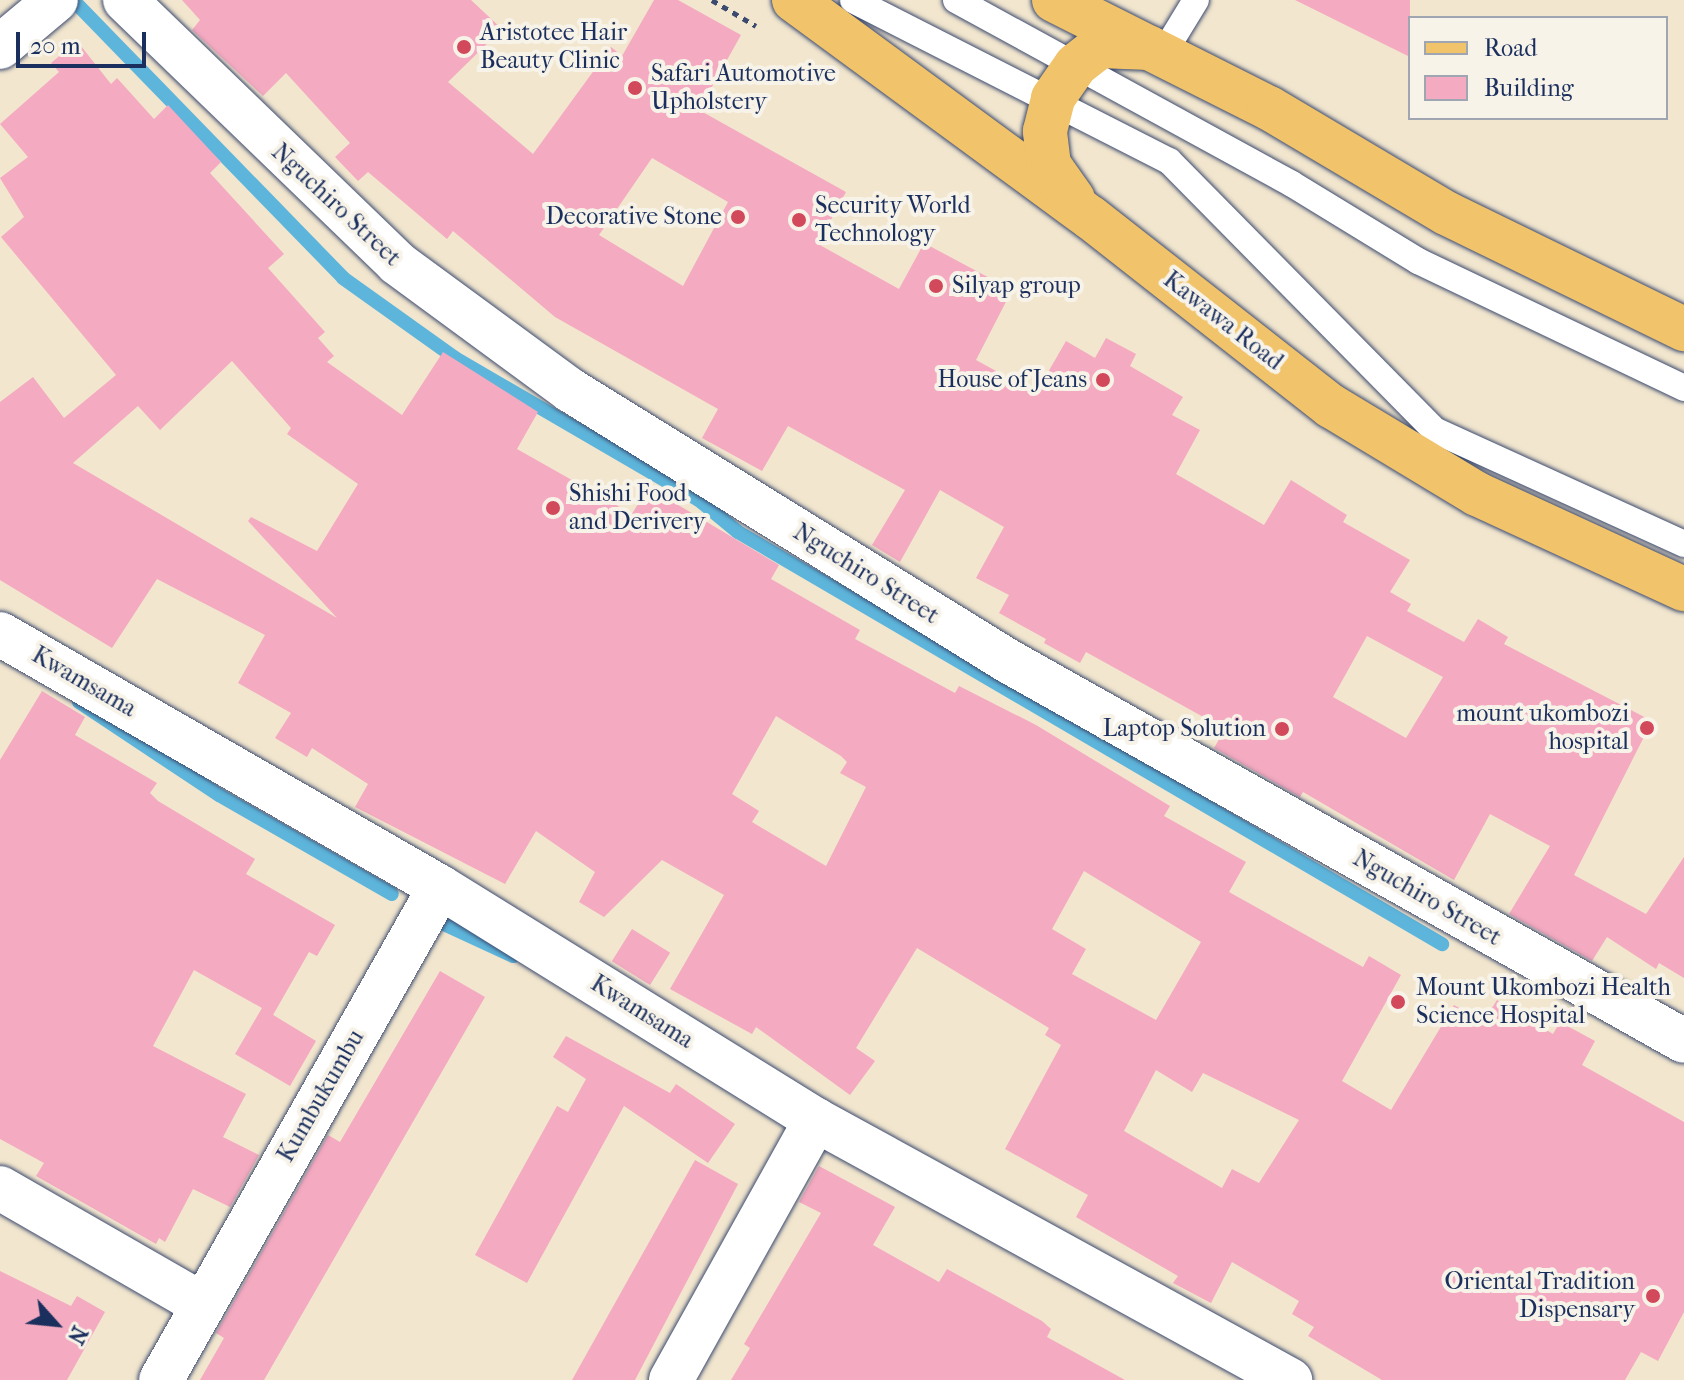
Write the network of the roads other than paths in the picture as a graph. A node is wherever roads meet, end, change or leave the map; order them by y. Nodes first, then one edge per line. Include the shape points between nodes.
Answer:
1 (56, 0) edge
2 (125, 0) edge
3 (794, 0) edge
4 (853, 0) edge
5 (956, 0) edge
6 (1054, 0) edge
7 (1196, 0) edge
8 (0, 47) edge
9 (1157, 51) junction
10 (1076, 65) junction
11 (1054, 105) junction
12 (1091, 218) junction
13 (1684, 329) edge
14 (1684, 388) edge
15 (1684, 544) edge
16 (1684, 589) edge
17 (0, 634) edge
18 (440, 887) junction
19 (1684, 1041) edge
20 (816, 1120) junction
21 (0, 1188) edge
22 (202, 1304) junction
23 (161, 1380) edge
24 (671, 1380) edge
25 (1290, 1380) edge

1 - 8 street
2 - 19 street, Nguchiro Street via 397,263 570,390 1008,661
3 - 12 main road, Kawawa Road
4 - 11 lane
5 - 10 lane
6 - 9 main road
7 - 9 lane
9 - 10 main road via 1100,46
9 - 13 main road via 1269,108 1446,213
10 - 11 main road via 1053,98
10 - 14 lane via 1292,184 1418,261
11 - 12 main road via 1045,131 1049,165
11 - 15 lane via 1169,161 1434,430
12 - 16 main road, Kawawa Road via 1331,406 1477,494
17 - 18 street, Kwamsama
18 - 20 street, Kwamsama
18 - 22 street, Kumbukumbu
20 - 24 street
20 - 25 street, Kwamsama
21 - 22 street
22 - 23 street, Kumbukumbu

